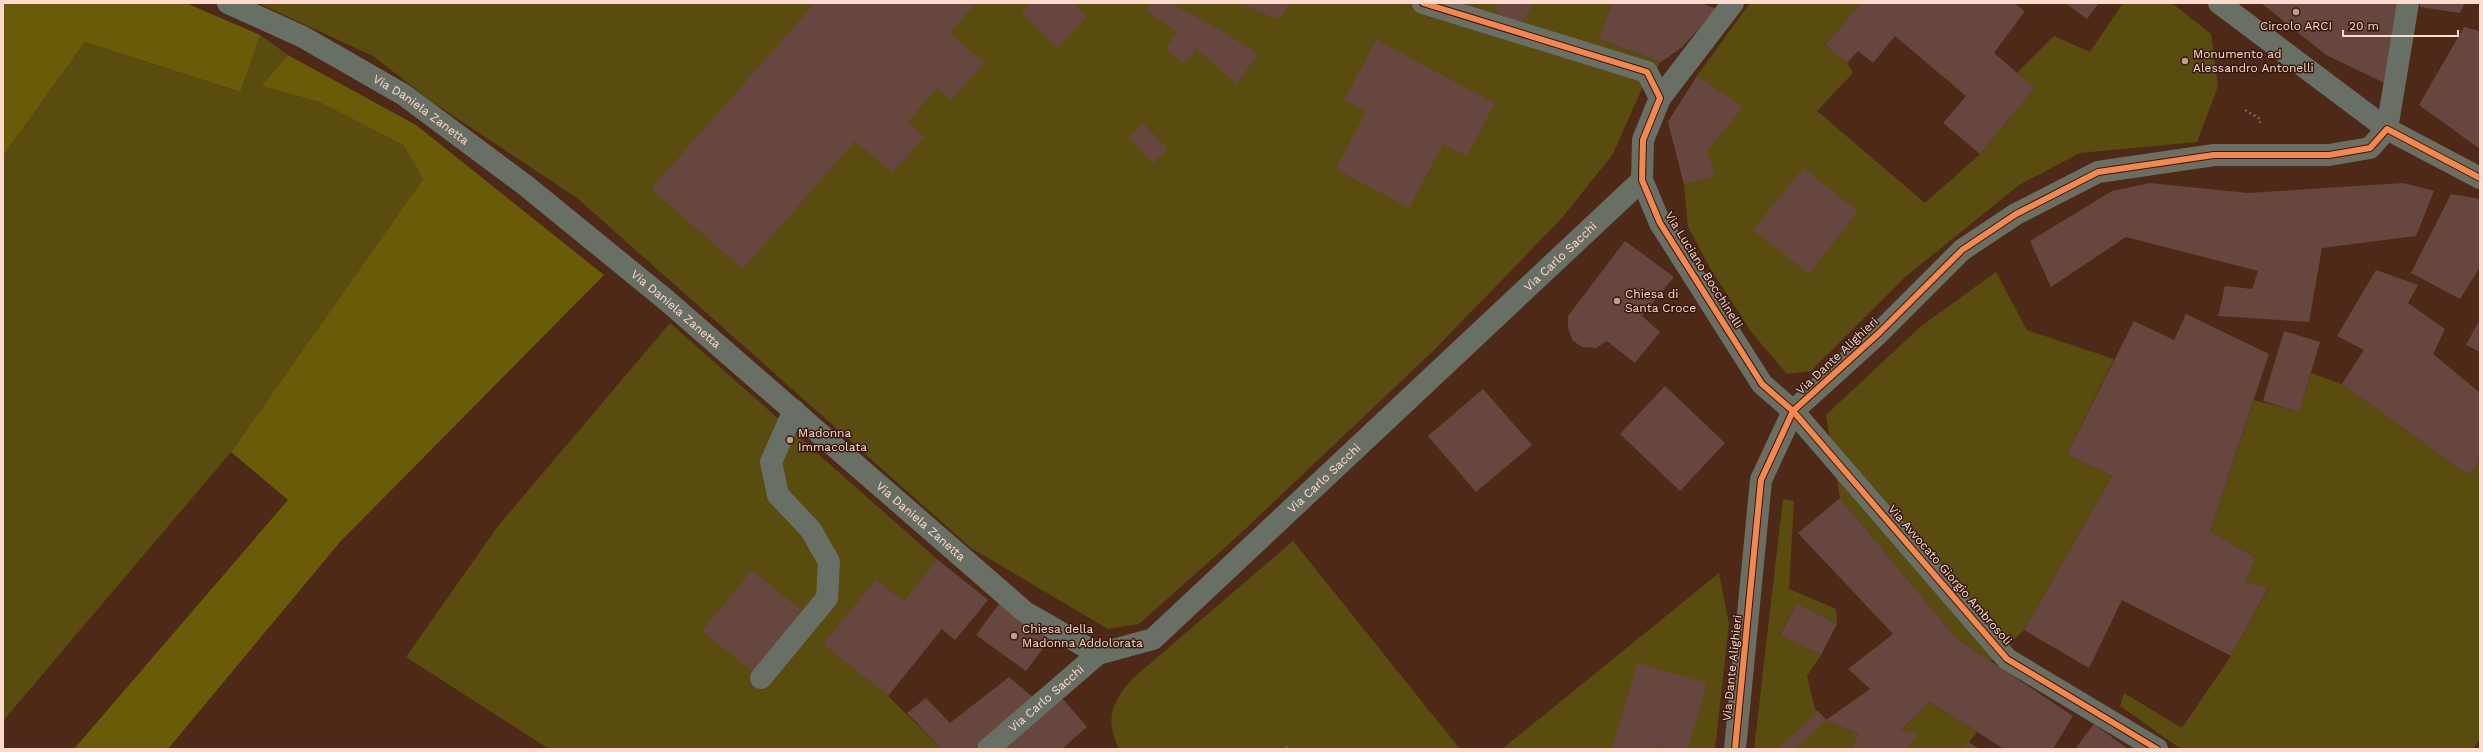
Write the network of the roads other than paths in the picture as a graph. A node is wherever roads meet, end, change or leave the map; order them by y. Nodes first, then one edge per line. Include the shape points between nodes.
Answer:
1 (228, 3) edge
2 (1424, 3) edge
3 (1733, 3) edge
4 (2220, 3) edge
5 (2408, 3) edge
6 (1660, 98) junction
7 (2387, 129) junction
8 (2480, 178) edge
9 (1642, 180) junction
10 (794, 410) junction
11 (1794, 411) junction
12 (1098, 654) junction
13 (761, 678) dead end
14 (988, 749) edge
15 (1735, 749) edge
16 (2156, 749) edge

1 - 10 street, Via Daniela Zanetta via 302,37 404,95 531,190 665,299
2 - 6 street via 1647,72
3 - 6 street, Via Luciano Bocchinelli
4 - 7 street
5 - 7 street
6 - 9 street, Via Luciano Bocchinelli via 1643,140
7 - 8 street
7 - 11 street, Via Dante Alighieri via 2370,148 2329,155 2214,155 2098,172 2016,214 1962,250
9 - 11 street, Via Luciano Bocchinelli via 1660,223 1762,384
9 - 12 street, Via Carlo Sacchi via 1153,639
10 - 12 street, Via Daniela Zanetta via 1025,612
10 - 13 street via 771,462 778,495 811,530 829,562 827,598
11 - 15 street, Via Dante Alighieri via 1761,480
11 - 16 street, Via Avvocato Giorgio Ambrosoli via 2007,659
12 - 14 street, Via Carlo Sacchi

